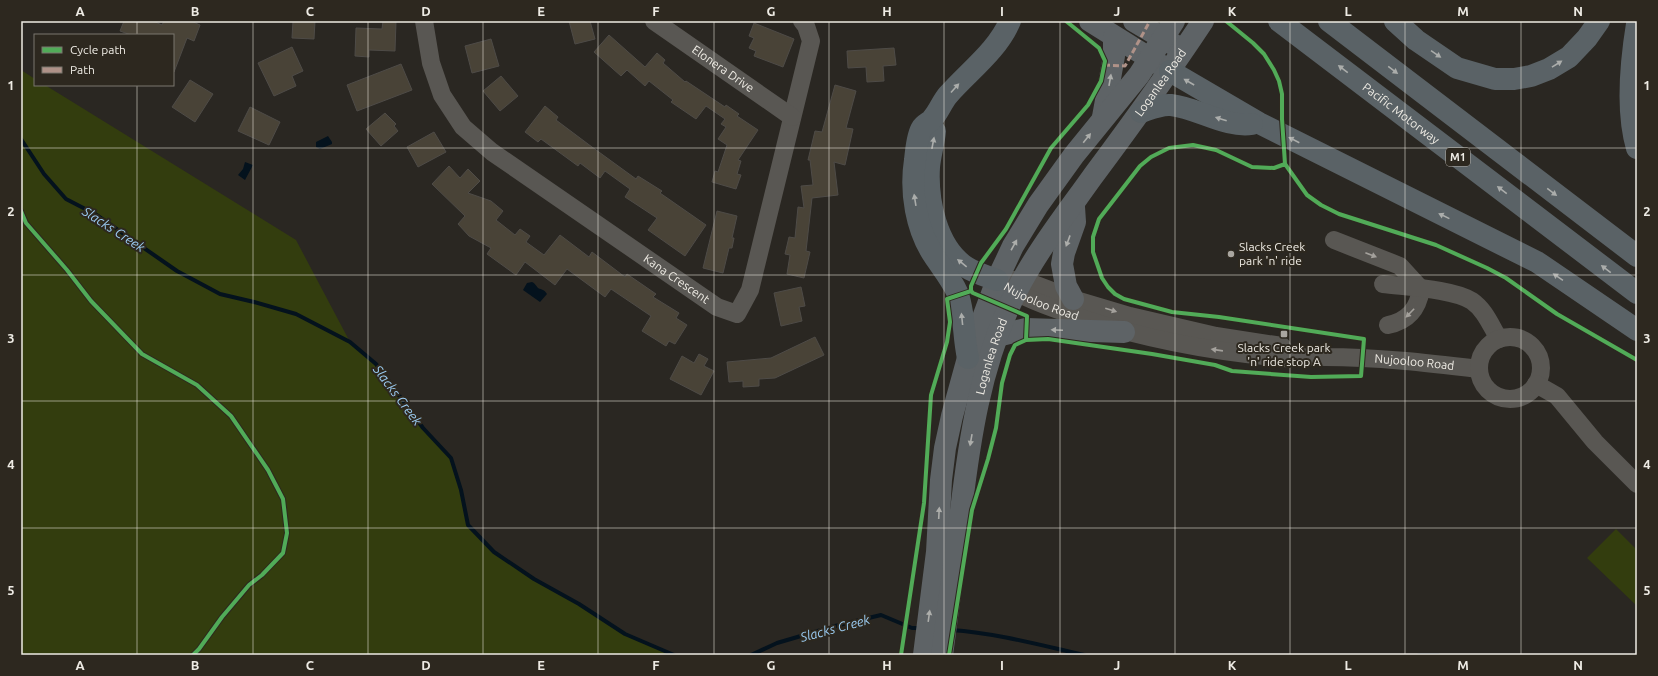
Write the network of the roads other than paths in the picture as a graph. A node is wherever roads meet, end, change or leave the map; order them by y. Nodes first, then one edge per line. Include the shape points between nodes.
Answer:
1 (424, 21) edge
2 (654, 21) edge
3 (802, 21) edge
4 (1010, 21) edge
5 (1090, 21) edge
6 (1134, 21) edge
7 (1204, 21) edge
8 (1280, 21) edge
9 (1329, 21) edge
10 (1395, 21) edge
11 (1599, 21) edge
12 (1637, 24) edge
13 (1168, 29) edge
14 (1587, 30) edge
15 (1114, 37) junction
16 (1184, 51) junction
17 (1149, 59) junction
18 (1170, 71) junction
19 (1141, 112) junction
20 (792, 117) junction
21 (1103, 119) junction
22 (932, 120) junction
23 (1265, 126) junction
24 (1637, 148) edge
25 (1073, 204) junction
26 (1334, 240) dead end
27 (1637, 256) edge
28 (997, 280) junction
29 (1383, 284) dead end
30 (1020, 286) junction
31 (1421, 289) junction
32 (1637, 292) edge
33 (1073, 298) junction
34 (1388, 325) dead end
35 (1637, 330) edge
36 (1124, 332) junction
37 (997, 336) junction
38 (1499, 339) junction
39 (1325, 357) junction
40 (968, 358) junction
41 (1479, 369) junction
42 (1536, 384) junction
43 (1637, 484) edge
44 (946, 553) junction
45 (924, 655) edge
46 (942, 655) edge

1 - 20 street, Kana Crescent via 431,63 442,95 463,128 492,152 717,307 737,314 750,290
2 - 20 street, Elonera Drive
3 - 20 street, Kana Crescent via 811,41
22 -> 4 highway via 947,97 992,49
5 - 15 main road
6 - 13 main road
7 - 16 main road, Loganlea Road
32 -> 8 highway, Pacific Motorway / M1
9 -> 27 highway, M1
10 -> 14 highway via 1416,40 1457,68 1495,79 1525,77 1549,69 1569,56
11 - 14 highway
12 - 24 highway via 1631,105
13 - 16 main road
13 - 17 main road, Loganlea Road
15 - 17 main road
21 -> 15 main road via 1114,56
16 - 18 main road, Loganlea Road
17 - 18 main road
17 - 21 main road, Loganlea Road
18 - 19 main road, Loganlea Road
23 -> 18 highway
23 -> 19 highway via 1241,126 1170,105
19 - 25 main road, Loganlea Road
28 -> 21 main road, Loganlea Road via 1013,246 1038,205 1074,154
28 -> 22 highway via 966,267 956,258 941,235 935,219 929,183 935,132
40 -> 22 highway via 957,292 927,244 919,224 912,183 922,127
35 -> 23 highway via 1537,262
25 - 30 main road, Loganlea Road
25 -> 33 main road via 1075,222 1062,264 1066,286
26 -> 31 street via 1400,266
28 - 30 street, Nujooloo Road
28 - 40 main road, Loganlea Road
29 - 31 street
30 - 33 street, Nujooloo Road
30 - 36 street, Nujooloo Road via 1034,302
30 - 37 main road, Loganlea Road
31 -> 34 street via 1413,311 1399,323
31 - 38 street via 1455,294 1472,301 1482,311
33 -> 39 street, Nujooloo Road via 1130,316 1216,336 1283,346
36 -> 37 main road via 1026,329
39 -> 36 street, Nujooloo Road via 1284,358 1214,350
37 -> 44 main road, Loganlea Road via 978,401
38 - 41 street via 1484,351
38 - 42 street via 1518,338 1534,348 1541,366
39 - 41 street, Nujooloo Road via 1420,362
44 -> 40 main road, Loganlea Road via 941,480 952,416
41 - 42 street via 1486,387 1502,398 1521,397 1530,392
42 - 43 street via 1556,396 1595,442
45 -> 44 main road, Loganlea Road
44 - 46 main road, Loganlea Road

